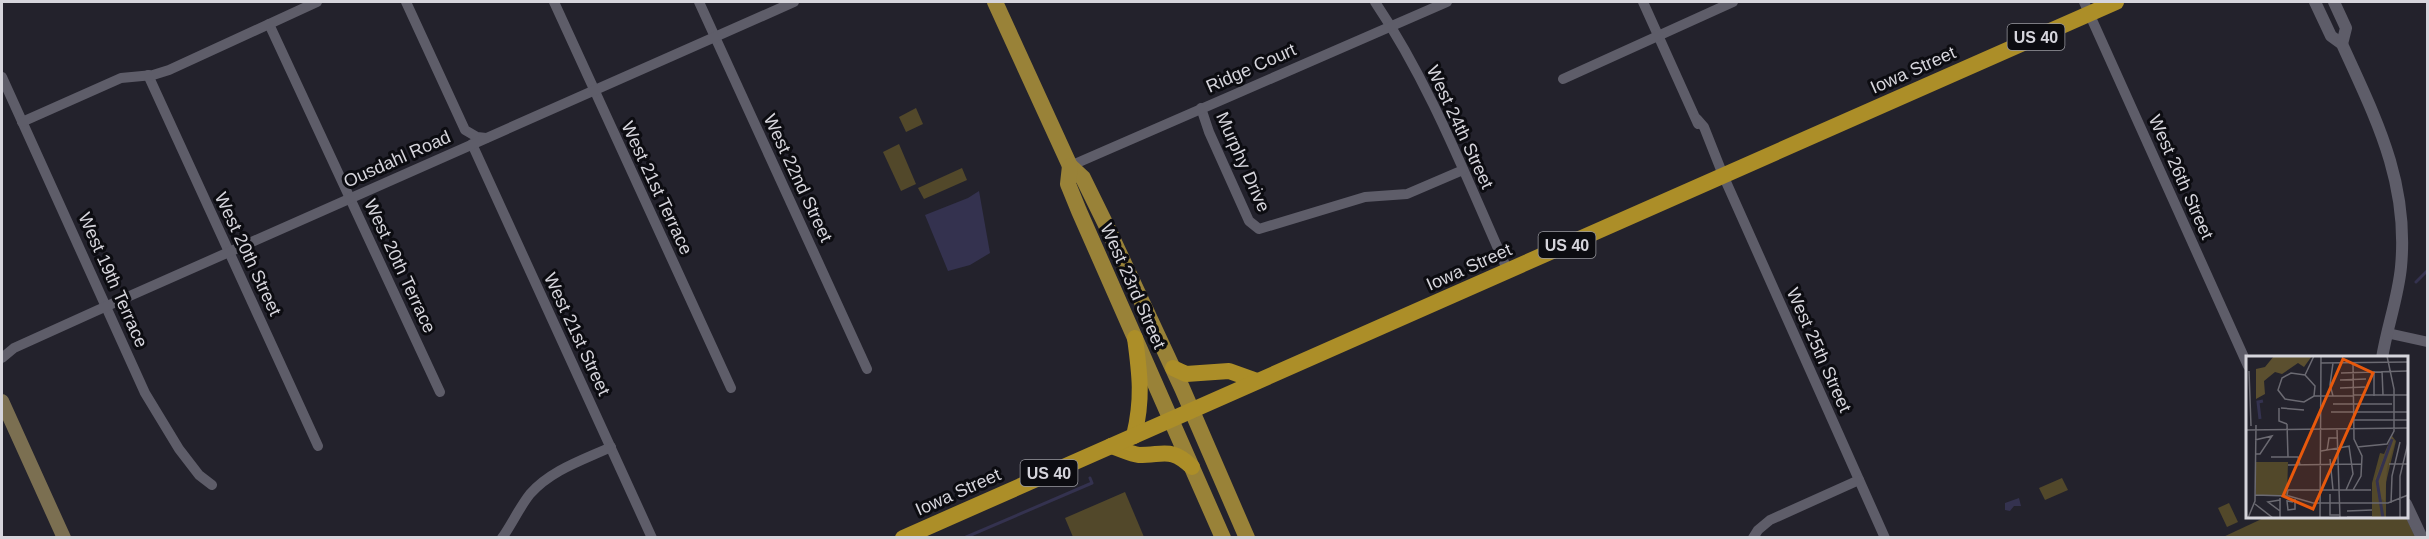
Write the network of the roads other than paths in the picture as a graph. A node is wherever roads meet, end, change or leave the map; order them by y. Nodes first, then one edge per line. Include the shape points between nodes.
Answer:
1 (317, 2) edge
2 (406, 2) edge
3 (554, 2) edge
4 (699, 2) edge
5 (794, 2) edge
6 (995, 2) edge
7 (1375, 2) edge
8 (1447, 2) edge
9 (1643, 2) edge
10 (1733, 2) edge
11 (2116, 2) edge
12 (2315, 2) edge
13 (2334, 2) edge
14 (2087, 7) edge
15 (269, 24) junction
16 (1391, 25) junction
17 (1658, 35) junction
18 (715, 37) junction
19 (2342, 44) junction
20 (148, 75) junction
21 (2, 77) edge
22 (1563, 79) dead end
23 (594, 90) junction
24 (1201, 108) junction
25 (22, 122) junction
26 (465, 130) junction
27 (486, 138) junction
28 (472, 144) junction
29 (460, 150) junction
30 (1070, 166) junction
31 (1462, 170) junction
32 (1723, 175) junction
33 (350, 198) junction
34 (229, 252) junction
35 (1508, 271) junction
36 (106, 306) junction
37 (2387, 333) junction
38 (1135, 338) junction
39 (2427, 342) edge
40 (2, 347) edge
41 (14, 348) junction
42 (2382, 356) edge
43 (2, 358) edge
44 (2246, 364) edge
45 (1173, 368) junction
46 (867, 369) dead end
47 (1257, 381) junction
48 (731, 388) dead end
49 (440, 392) dead end
50 (2, 402) edge
51 (1191, 410) junction
52 (1170, 420) junction
53 (1134, 436) junction
54 (318, 446) dead end
55 (1111, 446) junction
56 (611, 447) junction
57 (1192, 467) junction
58 (1859, 480) junction
59 (212, 485) dead end
60 (2408, 508) edge
61 (64, 537) edge
62 (502, 537) edge
63 (652, 537) edge
64 (903, 537) edge
65 (1223, 537) edge
66 (1247, 537) edge
67 (1754, 537) edge
68 (1885, 537) edge
69 (2422, 537) edge

1 - 15 street
2 - 26 street
3 - 23 street, West 21st Terrace
4 - 18 street, West 22nd Street
5 - 18 street, Ousdahl Road
6 - 30 main road, West 23rd Street
7 - 16 street, West 24th Street
8 - 16 street, Ridge Court
9 - 17 street, West 25th Street
10 - 17 street
11 - 14 highway, Iowa Street / US 40
12 - 19 street via 2331,36
13 - 19 street via 2346,28
14 - 32 highway, Iowa Street / US 40
14 - 44 street, West 26th Street
15 - 20 street via 169,70
15 - 33 street, West 20th Terrace
16 - 24 street, Ridge Court
16 - 31 street, West 24th Street via 1419,75
17 - 22 street
17 - 32 street, West 25th Street via 1698,129
18 - 23 street, Ousdahl Road
18 - 46 street, West 22nd Street
19 - 37 street via 2384,137 2399,194 2403,229 2401,269
20 - 25 street via 121,78
20 - 34 street, West 20th Street
21 - 25 street, West 19th Terrace
23 - 27 street, Ousdahl Road
23 - 48 street, West 21st Terrace
24 - 30 street, Ridge Court
24 - 31 street, Murphy Drive via 1250,221 1259,229 1365,197 1407,194
25 - 36 street, West 19th Terrace
26 - 27 street
26 - 29 street
27 - 28 street, Ousdahl Road
28 - 29 street, Ousdahl Road
28 - 56 street, West 21st Street
29 - 33 street, Ousdahl Road
30 - 38 main road, West 23rd Street via 1068,184
30 - 45 main road, West 23rd Street via 1083,178
31 - 35 street, West 24th Street
32 - 35 highway, Iowa Street / US 40
32 - 58 street, West 25th Street
33 - 34 street, Ousdahl Road
33 - 49 street, West 20th Terrace
34 - 36 street, Ousdahl Road
34 - 54 street, West 20th Street
35 - 47 highway, Iowa Street / US 40
36 - 41 street, Ousdahl Road
36 - 59 street, West 19th Terrace via 155,411 199,475
37 - 39 street
37 - 42 street
38 - 52 main road, West 23rd Street
38 - 53 highway via 1140,410
40 - 41 street, Ousdahl Road
41 - 43 street, Ousdahl Road
45 - 47 highway via 1186,374 1229,370
45 - 51 main road, West 23rd Street
47 - 51 highway, Iowa Street / US 40
50 - 61 main road
51 - 52 highway, Iowa Street / US 40
51 - 66 main road, West 23rd Street
52 - 53 highway, Iowa Street / US 40
52 - 57 main road, West 23rd Street
53 - 55 highway, Iowa Street / US 40
55 - 57 highway via 1137,455 1170,452
55 - 64 highway, Iowa Street / US 40
56 - 62 street via 541,483
56 - 63 street, West 21st Street
57 - 65 main road, West 23rd Street
58 - 67 street via 1770,520
58 - 68 street, West 25th Street
60 - 69 street

